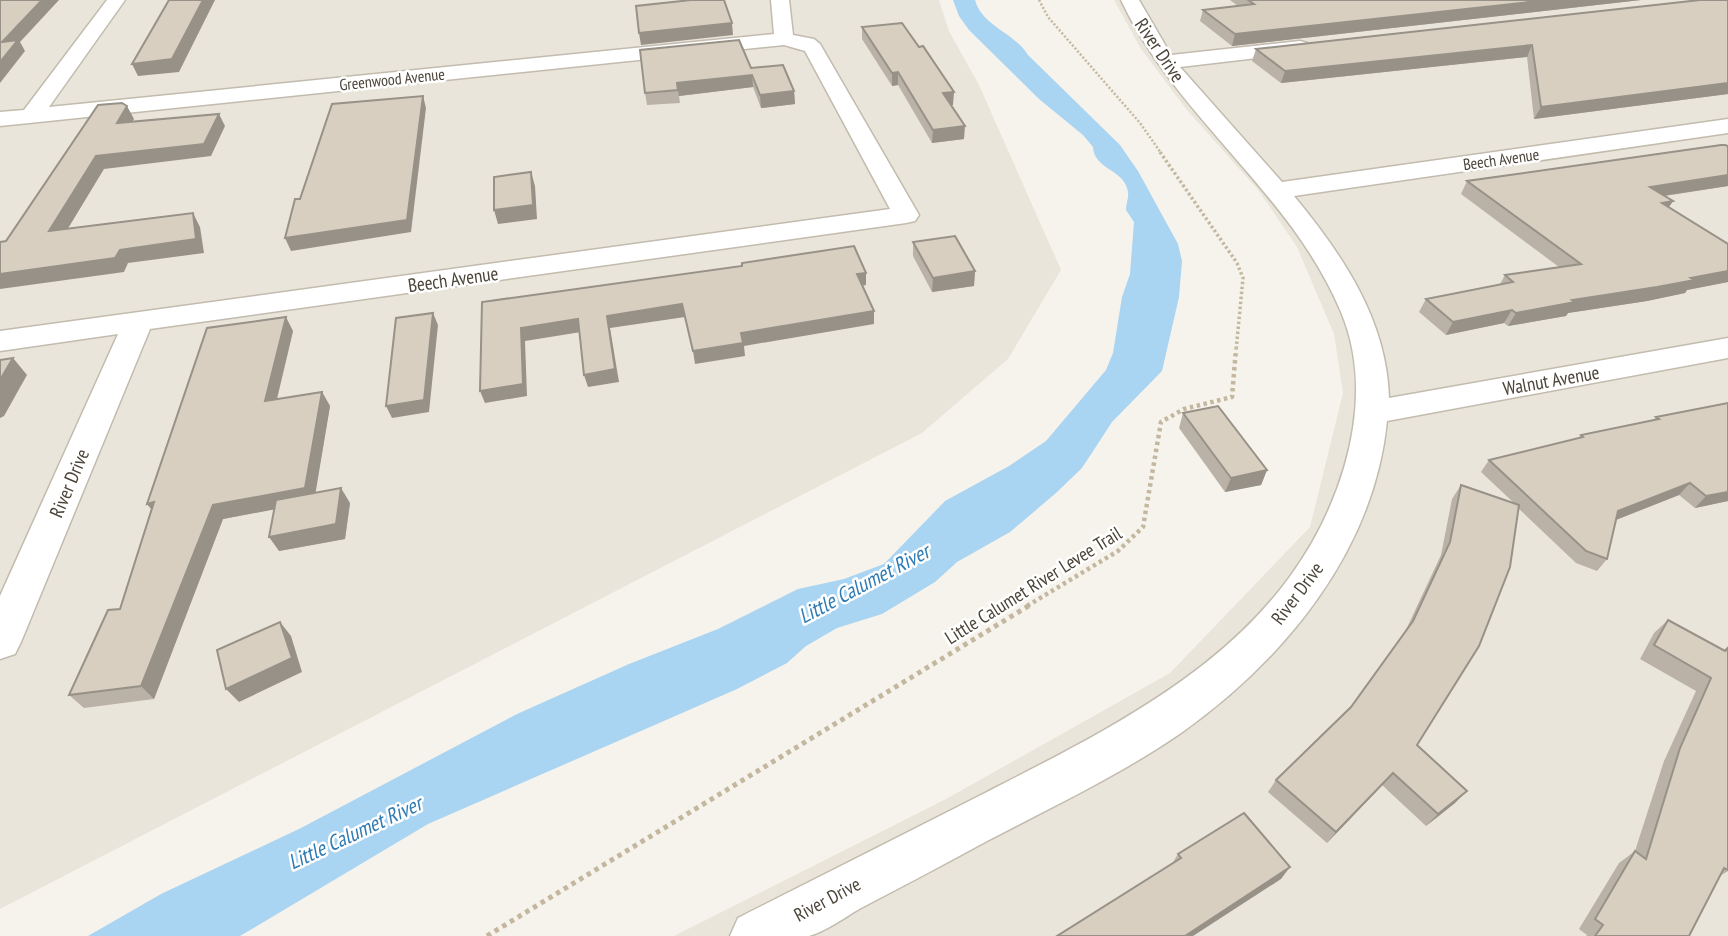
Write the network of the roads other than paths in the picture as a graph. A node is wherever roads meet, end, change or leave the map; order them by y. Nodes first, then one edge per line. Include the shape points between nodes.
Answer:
1 (117, 0) edge
2 (780, 0) edge
3 (1130, 0) edge
4 (785, 39) junction
5 (1316, 45) edge
6 (1165, 62) junction
7 (32, 116) junction
8 (0, 119) edge
9 (1728, 126) edge
10 (1274, 191) junction
11 (138, 323) junction
12 (0, 341) edge
13 (1728, 348) edge
14 (1373, 412) junction
15 (0, 642) edge
16 (756, 936) edge

1 - 7 street
2 - 4 street
3 - 6 street, River Drive
4 - 7 street, Greenwood Avenue
4 - 11 street, Beech Avenue via 813,48 906,215
5 - 6 street
6 - 10 street, River Drive
7 - 8 street, Greenwood Avenue
9 - 10 street, Beech Avenue
10 - 14 street, River Drive via 1333,268 1356,310 1371,363
11 - 12 street, Beech Avenue
11 - 15 street, River Drive
13 - 14 street, Walnut Avenue
14 - 16 street, River Drive via 1362,472 1340,528 1312,578 1260,642 1198,695 1125,744

